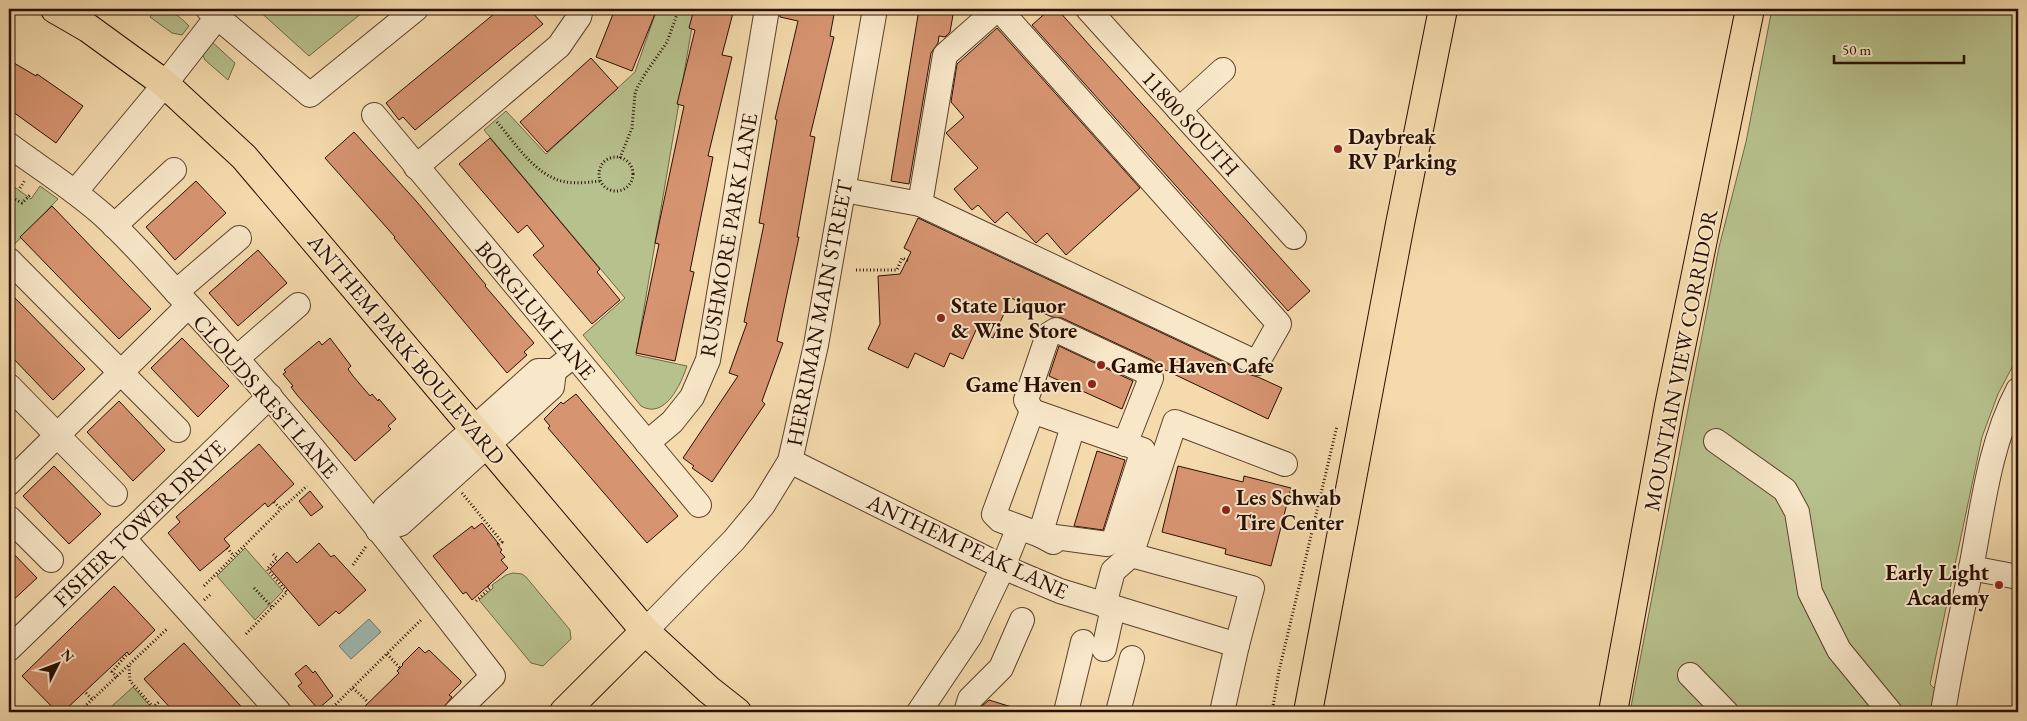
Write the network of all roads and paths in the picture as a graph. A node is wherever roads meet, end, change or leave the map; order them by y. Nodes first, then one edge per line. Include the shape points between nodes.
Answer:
1 (55, 9) edge
2 (416, 9) edge
3 (581, 9) edge
4 (679, 9) edge
5 (767, 9) edge
6 (875, 9) edge
7 (998, 9) edge
8 (1088, 9) edge
9 (1443, 9) edge
10 (1750, 9) edge
11 (213, 12) edge
12 (1223, 70) dead end
13 (165, 84) junction
14 (485, 108) junction
15 (1179, 110) junction
16 (374, 115) dead end
17 (9, 145) edge
18 (620, 158) junction
19 (416, 167) junction
20 (174, 170) dead end
21 (601, 180) junction
22 (844, 190) junction
23 (75, 192) junction
24 (30, 195) dead end
25 (9, 196) edge
26 (920, 204) junction
27 (114, 226) junction
28 (1294, 237) dead end
29 (239, 238) dead end
30 (9, 260) edge
31 (910, 262) dead end
32 (856, 270) dead end
33 (182, 299) junction
34 (298, 305) dead end
35 (574, 355) junction
36 (237, 358) junction
37 (121, 372) junction
38 (9, 386) edge
39 (2018, 390) edge
40 (270, 396) junction
41 (1032, 411) junction
42 (1338, 422) dead end
43 (1073, 426) junction
44 (178, 430) dead end
45 (57, 434) junction
46 (481, 436) junction
47 (1716, 441) dead end
48 (648, 443) junction
49 (1125, 444) junction
50 (790, 461) junction
51 (1285, 464) dead end
52 (9, 483) edge
53 (307, 486) dead end
54 (459, 489) dead end
55 (115, 494) dead end
56 (274, 502) dead end
57 (699, 505) dead end
58 (281, 509) junction
59 (9, 518) edge
60 (378, 530) junction
61 (1030, 531) junction
62 (122, 538) junction
63 (498, 545) dead end
64 (227, 548) dead end
65 (273, 554) dead end
66 (234, 556) junction
67 (51, 560) dead end
68 (1126, 560) junction
69 (1003, 567) junction
70 (1971, 568) junction
71 (2018, 578) edge
72 (204, 586) dead end
73 (488, 586) dead end
74 (254, 588) dead end
75 (476, 601) dead end
76 (1108, 606) junction
77 (272, 607) junction
78 (421, 620) dead end
79 (1022, 620) dead end
80 (168, 628) dead end
81 (645, 631) junction
82 (246, 634) dead end
83 (1237, 645) junction
84 (9, 649) edge
85 (128, 653) dead end
86 (387, 654) junction
87 (1132, 658) dead end
88 (129, 665) junction
89 (400, 668) dead end
90 (1690, 675) dead end
91 (117, 676) junction
92 (353, 688) junction
93 (86, 693) dead end
94 (92, 700) junction
95 (367, 701) dead end
96 (159, 702) dead end
97 (153, 706) junction
98 (79, 712) edge
99 (147, 712) edge
100 (278, 712) edge
101 (328, 712) edge
102 (456, 712) edge
103 (564, 712) edge
104 (737, 712) edge
105 (919, 712) edge
106 (966, 712) edge
107 (1066, 712) edge
108 (1118, 712) edge
109 (1222, 712) edge
110 (1272, 712) edge
111 (1308, 712) edge
112 (1613, 712) edge
113 (1726, 712) edge
114 (1890, 712) edge
115 (1943, 712) edge

1 - 13 main road, ANTHEM PARK BOULEVARD via 88,28
2 - 11 street via 310,95
3 - 14 street via 559,46
4 - 18 path via 667,42 637,88 632,128
5 - 48 street, RUSHMORE PARK LANE via 708,360 692,397 672,422
6 - 22 street, HERRIMAN MAIN STREET
7 - 26 street via 946,55
7 - 26 street via 1279,324 1257,363
8 - 15 street, 11800 SOUTH
9 - 111 main road
10 - 112 main road, MOUNTAIN VIEW CORRIDOR via 1671,396
11 - 13 street
12 - 15 street
13 - 23 street
13 - 46 main road, ANTHEM PARK BOULEVARD via 244,157
14 - 19 street
14 - 21 path via 545,173 565,182
15 - 28 street, 11800 SOUTH
16 - 19 street, BORGLUM LANE
17 - 23 street, CLOUDS REST LANE
18 - 21 path via 603,164
18 - 21 path via 632,168 631,183 618,191 608,188
19 - 35 street, BORGLUM LANE
20 - 27 street
22 - 26 street
22 - 50 street, HERRIMAN MAIN STREET via 810,375
23 - 27 street, CLOUDS REST LANE
24 - 25 path via 22,203
27 - 33 street, CLOUDS REST LANE
29 - 33 street
30 - 37 street
31 - 32 path via 902,258 898,270
33 - 36 street, CLOUDS REST LANE
33 - 37 street
34 - 36 street
35 - 46 street via 554,371 552,387
35 - 48 street, BORGLUM LANE
36 - 40 street, CLOUDS REST LANE
37 - 44 street
37 - 45 street
38 - 45 street
39 - 70 street via 1994,456
40 - 60 street, CLOUDS REST LANE
40 - 62 street, FISHER TOWER DRIVE
41 - 43 street
41 - 49 street via 1026,400 1048,335 1056,330 1146,372 1151,378
41 - 61 street via 994,514 1000,520
42 - 110 path
43 - 49 street
43 - 61 street
45 - 52 street
45 - 55 street
46 - 60 street via 400,524
46 - 81 main road, ANTHEM PARK BOULEVARD
47 - 114 street via 1785,490 1797,512 1810,592 1839,650
48 - 57 street, BORGLUM LANE
49 - 61 street via 1143,450 1114,540 1107,544
50 - 69 street, ANTHEM PEAK LANE
50 - 81 street, HERRIMAN MAIN STREET via 763,505 734,540
51 - 68 street via 1175,422
53 - 58 path
54 - 63 path via 502,542
56 - 58 path
58 - 66 path
59 - 67 street
60 - 102 street, CLOUDS REST LANE via 493,676
61 - 68 street via 1067,551
61 - 69 street
62 - 84 street, FISHER TOWER DRIVE
62 - 100 street
64 - 66 path
65 - 77 path via 277,558 267,569 287,592
66 - 72 path
68 - 76 street via 1113,571
68 - 83 street via 1252,588
69 - 76 street, ANTHEM PEAK LANE via 1060,591
69 - 105 street via 970,636
70 - 71 street
70 - 115 street
73 - 75 path via 490,588
74 - 77 path
76 - 83 street, ANTHEM PEAK LANE
76 - 107 street
77 - 82 path
78 - 86 path
79 - 106 street via 1001,668 970,698
80 - 88 path
81 - 103 main road, HERRIMAN MAIN STREET
81 - 104 main road, ANTHEM PARK BOULEVARD
83 - 109 street
85 - 91 path via 112,672
86 - 89 path
86 - 92 path
87 - 108 street
88 - 91 path
88 - 97 path via 130,681
90 - 113 street
91 - 94 path
92 - 95 path
92 - 101 path
93 - 94 path
94 - 98 path
96 - 97 path
97 - 99 path

